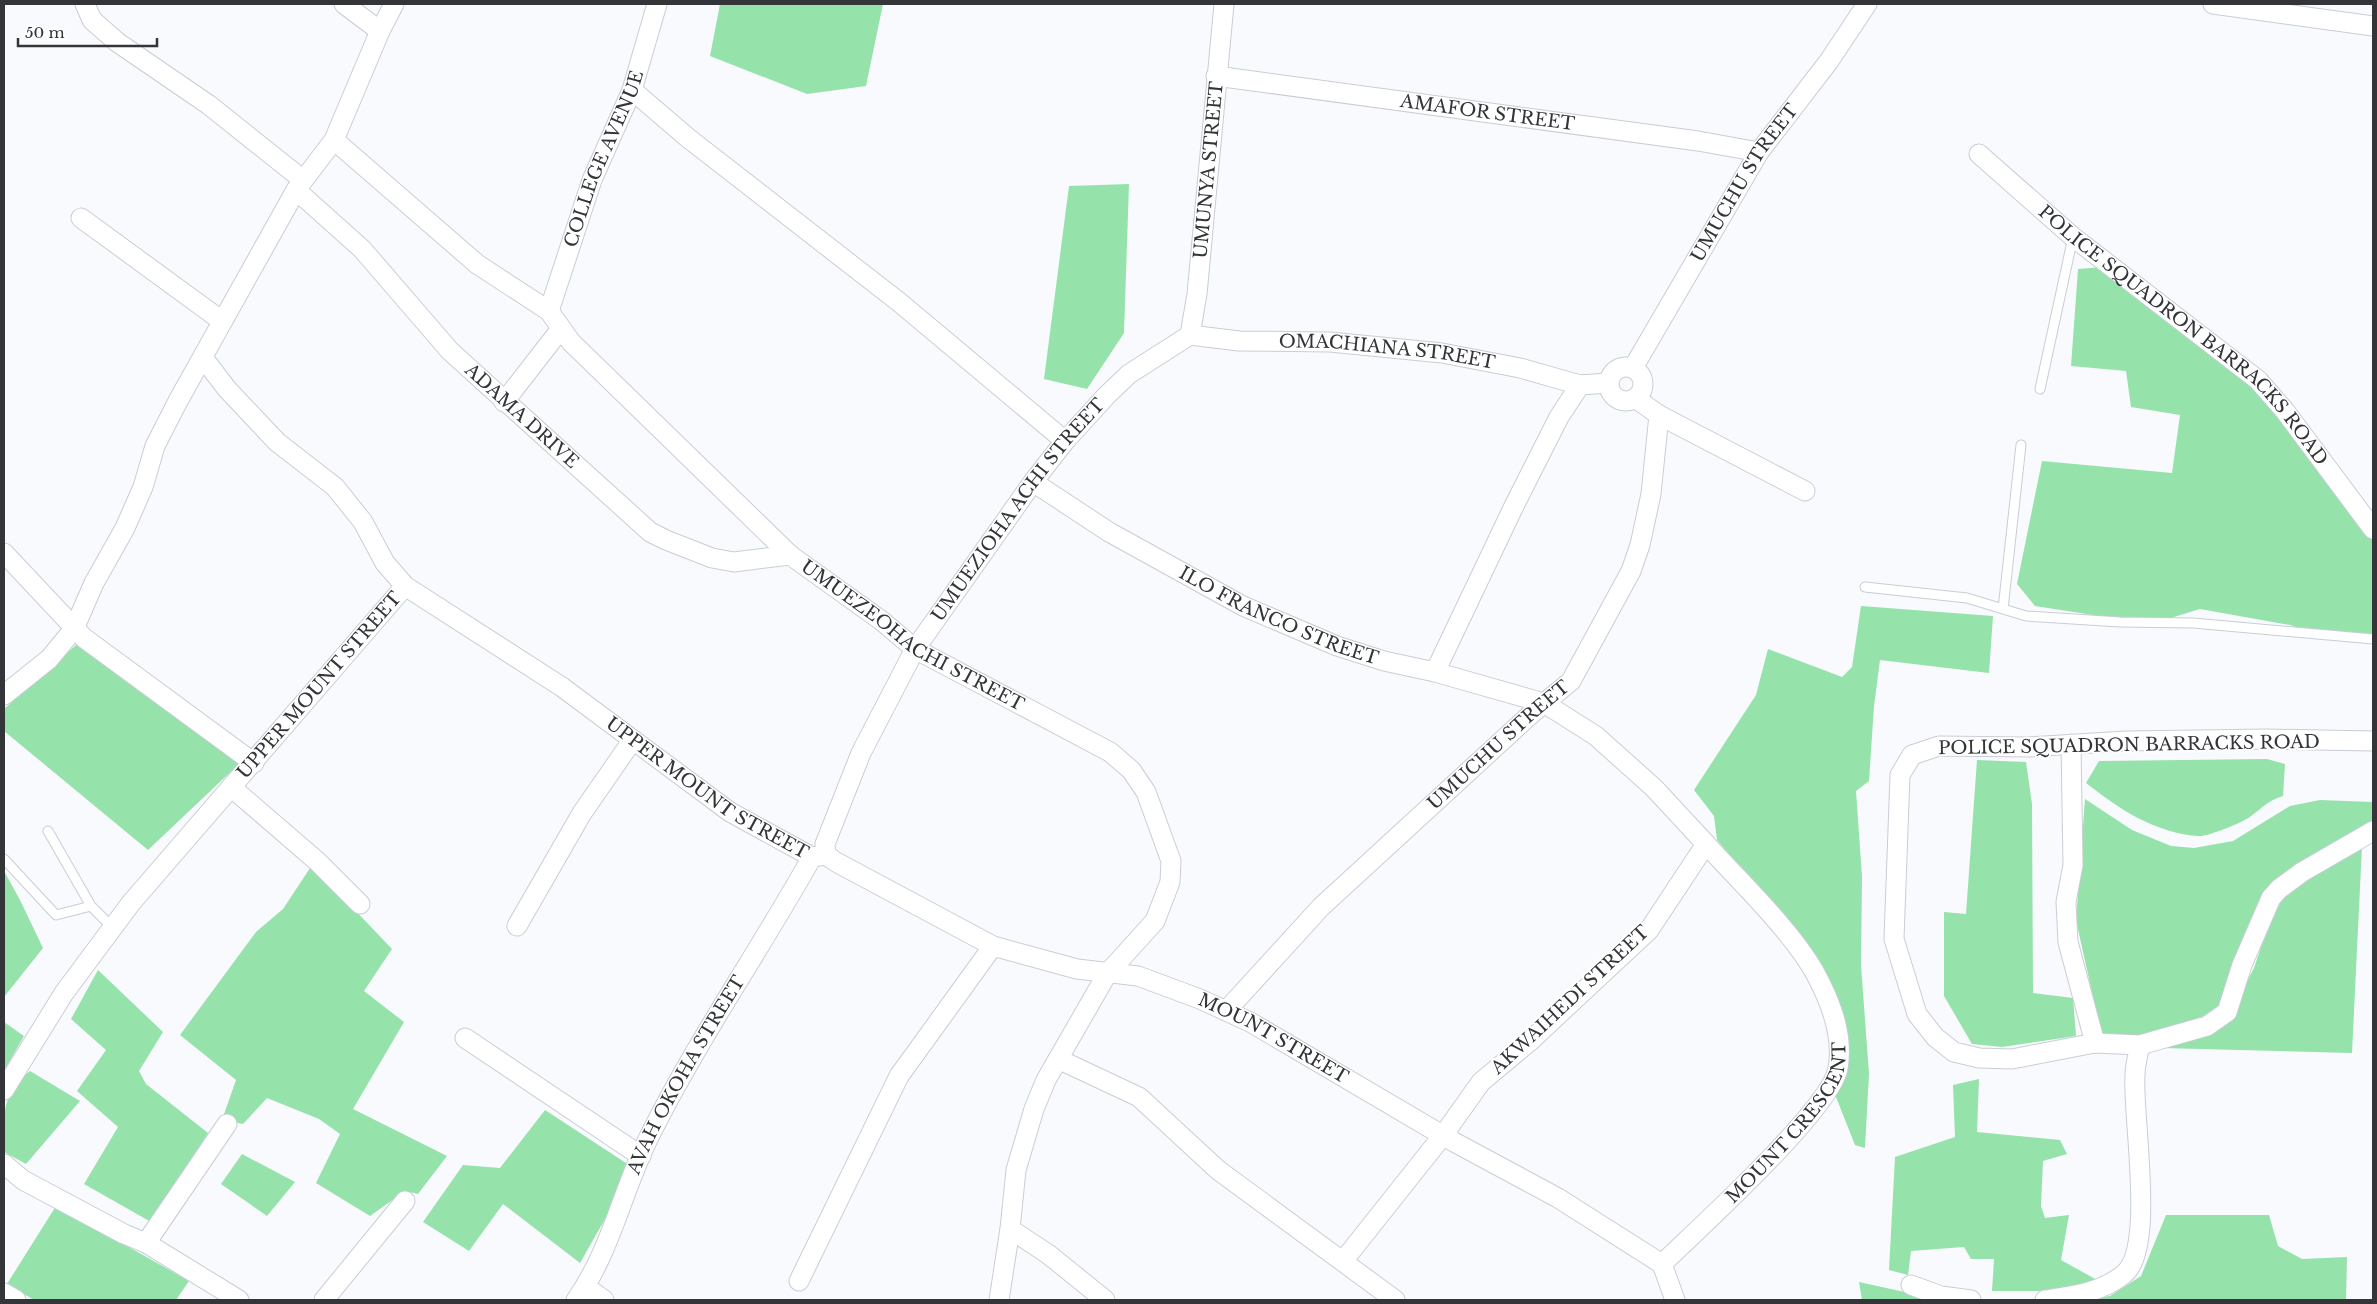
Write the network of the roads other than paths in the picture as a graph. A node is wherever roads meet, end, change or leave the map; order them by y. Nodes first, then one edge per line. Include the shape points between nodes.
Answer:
1 (85, 4) edge
2 (344, 4) edge
3 (394, 4) edge
4 (657, 4) edge
5 (1224, 4) edge
6 (1867, 4) edge
7 (2212, 4) edge
8 (2373, 26) edge
9 (380, 31) junction
10 (1216, 76) junction
11 (632, 90) junction
12 (334, 140) junction
13 (1759, 152) junction
14 (1979, 154) dead end
15 (300, 185) junction
16 (81, 218) dead end
17 (2073, 237) junction
18 (549, 311) junction
19 (222, 321) junction
20 (560, 330) junction
21 (1190, 335) junction
22 (204, 359) junction
23 (1633, 368) junction
24 (1608, 383) junction
25 (1580, 385) junction
26 (2040, 389) dead end
27 (1635, 398) junction
28 (504, 402) junction
29 (1659, 415) junction
30 (1065, 442) junction
31 (2021, 445) dead end
32 (1033, 482) junction
33 (1805, 491) dead end
34 (2373, 529) edge
35 (4, 553) edge
36 (790, 556) junction
37 (405, 586) junction
38 (1864, 588) dead end
39 (2003, 609) junction
40 (74, 629) junction
41 (2373, 639) edge
42 (915, 649) junction
43 (1435, 672) junction
44 (4, 695) edge
45 (1544, 703) junction
46 (632, 741) junction
47 (2373, 741) edge
48 (2071, 744) junction
49 (254, 763) junction
50 (231, 788) junction
51 (48, 831) dead end
52 (2373, 831) edge
53 (1706, 844) junction
54 (819, 856) junction
55 (4, 859) edge
56 (360, 904) dead end
57 (90, 906) junction
58 (517, 926) dead end
59 (112, 928) junction
60 (992, 946) junction
61 (1107, 974) junction
62 (1226, 1011) junction
63 (465, 1038) dead end
64 (2095, 1043) junction
65 (2140, 1045) junction
66 (1058, 1059) junction
67 (4, 1090) edge
68 (226, 1124) dead end
69 (1444, 1134) junction
70 (641, 1156) junction
71 (4, 1164) edge
72 (4, 1170) edge
73 (23, 1180) junction
74 (406, 1201) dead end
75 (1010, 1229) junction
76 (146, 1243) junction
77 (1343, 1261) junction
78 (1662, 1264) junction
79 (799, 1281) dead end
80 (1911, 1285) dead end
81 (4, 1294) edge
82 (581, 1294) edge
83 (16, 1300) edge
84 (239, 1300) edge
85 (324, 1300) edge
86 (604, 1300) edge
87 (999, 1300) edge
88 (1105, 1300) edge
89 (1395, 1300) edge
90 (1676, 1300) edge
91 (1971, 1300) edge
92 (2045, 1300) edge

1 - 15 street, ADAMA DRIVE via 92,20 117,42 209,105
2 - 9 street
3 - 9 street
4 - 11 street, COLLEGE AVENUE
5 - 10 street, UMUNYA STREET
6 - 13 street, UMUCHU STREET via 1829,61
7 - 8 street
9 - 12 street
10 - 13 street, AMAFOR STREET via 1698,140
10 - 21 street, UMUNYA STREET via 1197,294
11 - 18 street, COLLEGE AVENUE via 592,180
11 - 30 street via 688,138 899,302
12 - 15 street
12 - 18 street via 477,264
13 - 23 street, UMUCHU STREET
14 - 17 street, POLICE SQUADRON BARRACKS ROAD
15 - 19 street
15 - 28 street, ADAMA DRIVE via 362,249 432,332
16 - 19 street
17 - 26 lane
17 - 34 street, POLICE SQUADRON BARRACKS ROAD via 2258,380
18 - 20 street, UMUEZEOHACHI STREET
19 - 22 street
20 - 28 street
20 - 36 street, UMUEZEOHACHI STREET
21 - 25 street, OMACHIANA STREET via 1239,341 1330,342 1442,353 1520,368
21 - 30 street, UMUEZIOHA ACHI STREET via 1129,374
22 - 37 street via 227,389 277,442 335,487 363,522 385,563
22 - 40 street via 155,446 125,528 94,583
23 - 24 street via 1616,369
23 - 27 street via 1641,374 1643,384
24 - 25 street, OMACHIANA STREET
24 - 27 street via 1616,398 1625,401
25 - 43 street via 1559,417 1523,488
27 - 29 street
28 - 36 street, ADAMA DRIVE via 650,532 712,558 734,562
29 - 33 street
29 - 45 street, UMUCHU STREET via 1650,494 1640,545 1631,571 1571,681
30 - 32 street, UMUEZIOHA ACHI STREET
31 - 39 lane
32 - 42 street, UMUEZIOHA ACHI STREET
32 - 43 street, ILO FRANCO STREET via 1110,532 1243,606 1336,646
35 - 40 street
36 - 42 street, UMUEZEOHACHI STREET via 882,621
37 - 46 street, UPPER MOUNT STREET via 562,687
37 - 49 street, UPPER MOUNT STREET
38 - 39 lane via 1967,598
39 - 41 lane via 2026,616 2192,624
40 - 44 street via 48,659
40 - 49 street
42 - 54 street, UMUEZIOHA ACHI STREET via 861,753
42 - 61 street, UMUEZEOHACHI STREET via 1110,752 1131,770 1146,792 1171,861 1170,882 1155,921
43 - 45 street, ILO FRANCO STREET
45 - 53 street via 1601,741 1654,788
45 - 62 street, UMUCHU STREET via 1321,907
46 - 54 street, UPPER MOUNT STREET via 730,812
46 - 58 street via 582,813
47 - 48 street, POLICE SQUADRON BARRACKS ROAD
48 - 64 street via 2073,865 2066,902 2068,942
48 - 64 street, POLICE SQUADRON BARRACKS ROAD via 1939,746 1912,755 1900,775 1894,939 1918,1014 1935,1037 1954,1052 1978,1058 2012,1060
49 - 50 street, UPPER MOUNT STREET
50 - 56 street via 318,862
50 - 59 street, UPPER MOUNT STREET via 178,846
51 - 57 lane
52 - 65 street, POLICE SQUADRON BARRACKS ROAD via 2302,872 2271,898 2242,965 2228,1012 2207,1026
53 - 69 street, AKWAIHEDI STREET via 1649,930 1529,1042 1481,1082
53 - 78 street, MOUNT CRESCENT via 1788,936 1813,970 1829,1000 1835,1020 1838,1070 1812,1113
54 - 60 street, MOUNT STREET via 836,862
54 - 70 street, AVAH OKOHA STREET via 708,1030
55 - 57 lane via 56,915
57 - 59 lane
59 - 67 street, UPPER MOUNT STREET via 64,993
60 - 61 street, MOUNT STREET via 1054,964
60 - 79 street via 899,1076
61 - 62 street, MOUNT STREET via 1138,976
61 - 66 street, UMUEZEOHACHI STREET
62 - 69 street, MOUNT STREET via 1272,1034
63 - 70 street
64 - 65 street, POLICE SQUADRON BARRACKS ROAD
65 - 92 street via 2134,1077 2140,1154 2136,1253 2125,1273 2108,1285 2084,1294
66 - 75 street, UMUEZEOHACHI STREET via 1028,1124 1016,1170
66 - 77 street via 1138,1097 1218,1170
68 - 76 street
69 - 77 street, AKWAIHEDI STREET
69 - 78 street, MOUNT STREET via 1558,1198
70 - 82 street, AVAH OKOHA STREET via 597,1264
71 - 73 street
72 - 73 street
73 - 76 street
74 - 85 street
75 - 87 street, UMUEZEOHACHI STREET
75 - 88 street via 1048,1254
76 - 84 street
77 - 89 street
78 - 90 street
80 - 91 street via 1941,1296
81 - 83 street
82 - 86 street

